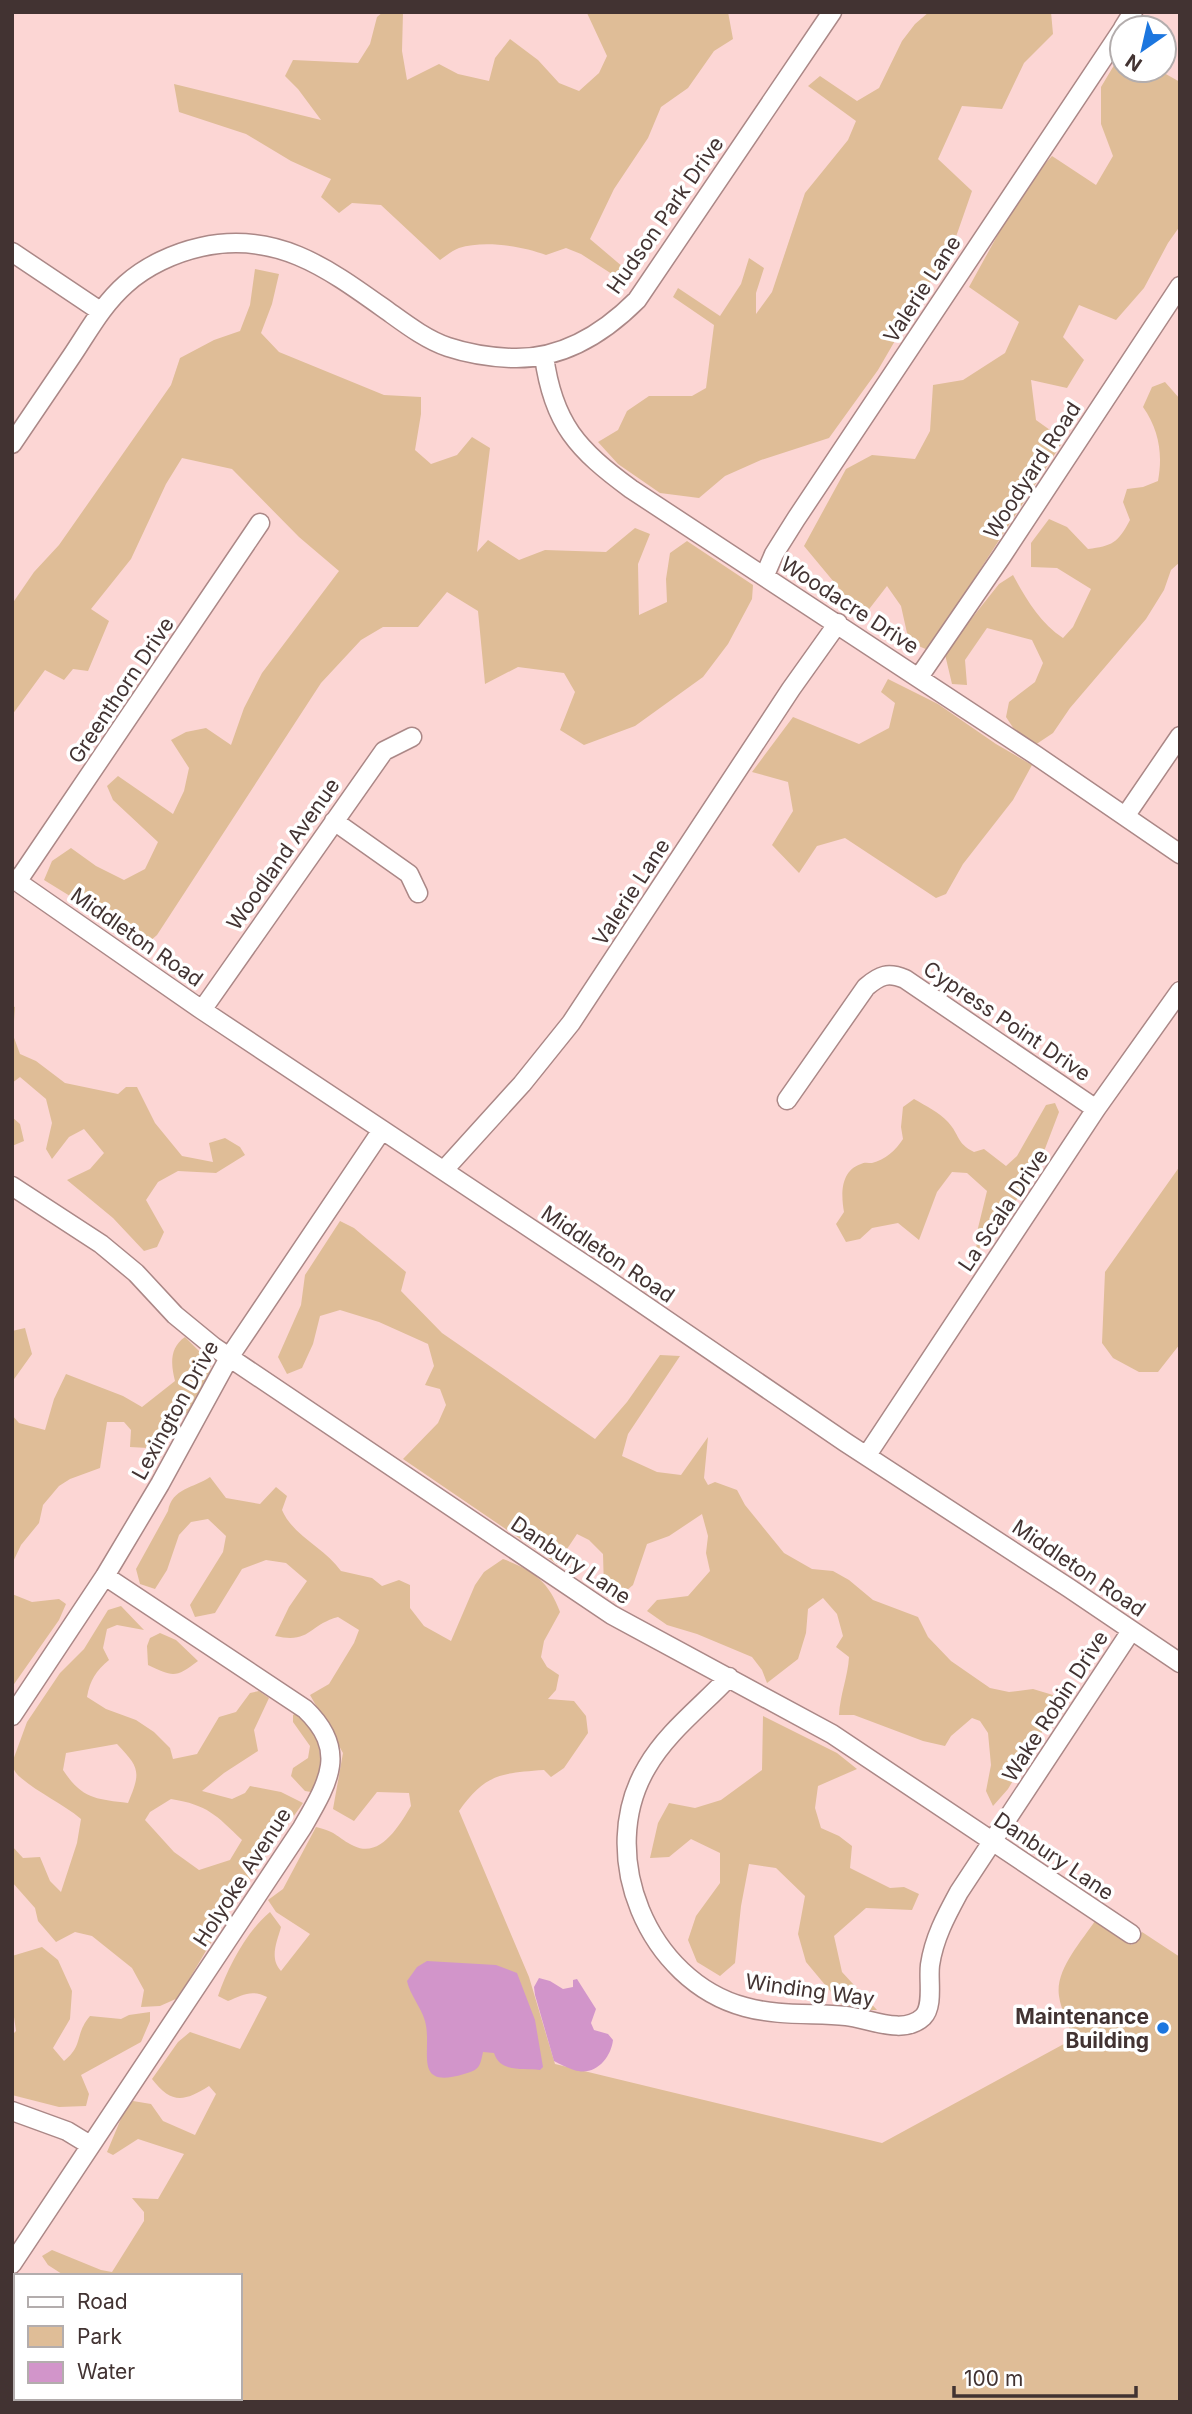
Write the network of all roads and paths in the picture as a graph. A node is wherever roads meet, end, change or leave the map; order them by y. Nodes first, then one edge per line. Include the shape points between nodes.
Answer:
1 (832, 12) edge
2 (1108, 50) edge
3 (12, 252) edge
4 (1180, 286) edge
5 (100, 311) junction
6 (544, 356) junction
7 (12, 444) edge
8 (260, 523) dead end
9 (765, 575) junction
10 (838, 623) junction
11 (919, 677) junction
12 (1180, 736) edge
13 (412, 737) dead end
14 (1126, 815) junction
15 (334, 821) junction
16 (1180, 854) edge
17 (15, 880) edge
18 (418, 893) dead end
19 (1180, 991) edge
20 (202, 1010) junction
21 (788, 1100) dead end
22 (1096, 1109) junction
23 (382, 1130) junction
24 (444, 1170) junction
25 (12, 1186) edge
26 (230, 1356) junction
27 (867, 1455) junction
28 (105, 1576) junction
29 (1132, 1631) junction
30 (1180, 1663) edge
31 (729, 1677) junction
32 (12, 1716) edge
33 (993, 1842) junction
34 (1131, 1934) dead end
35 (908, 2024) joint
36 (12, 2111) edge
37 (90, 2145) junction
38 (12, 2264) edge

1 - 6 street, Hudson Park Drive via 637,300 595,336
2 - 9 street, Valerie Lane via 796,519
3 - 5 street
4 - 11 street, Woodyard Road
5 - 6 street, Hudson Park Drive via 126,284 171,256 214,244 256,243 317,263 414,330 447,347 482,356
5 - 7 street, Hudson Park Drive
6 - 9 street, Woodacre Drive via 548,387 560,416 597,465
8 - 17 street, Greenthorn Drive
9 - 10 street, Woodacre Drive
10 - 11 street, Woodacre Drive
10 - 24 street, Valerie Lane via 571,1023
11 - 14 street, Woodacre Drive
12 - 14 street
13 - 15 street, Woodland Avenue via 384,751
14 - 16 street, Woodacre Drive
15 - 18 street via 408,874
15 - 20 street, Woodland Avenue
17 - 20 street, Middleton Road
19 - 22 street, La Scala Drive
20 - 23 street, Middleton Road
21 - 22 street, Cypress Point Drive via 866,987 891,973
22 - 27 street, La Scala Drive
23 - 24 street, Middleton Road
23 - 26 street, Lexington Drive
24 - 27 street, Middleton Road
25 - 26 street, Danbury Lane via 101,1244 175,1315
26 - 28 street, Lexington Drive
26 - 31 street, Danbury Lane via 611,1615
27 - 29 street, Middleton Road
28 - 32 street, Lexington Drive
28 - 37 street, Holyoke Avenue via 305,1709 326,1734 332,1761 303,1828
29 - 30 street, Middleton Road
29 - 33 street, Wake Robin Drive
31 - 33 street, Danbury Lane via 832,1734
31 - 35 street, Winding Way via 668,1739 638,1786 626,1851 645,1923 658,1945 691,1979 746,2008
33 - 34 street, Danbury Lane
33 - 35 street, Wake Robin Drive via 940,1927 933,1947 928,2006 923,2017
36 - 37 street via 67,2131
37 - 38 street, Holyoke Avenue

